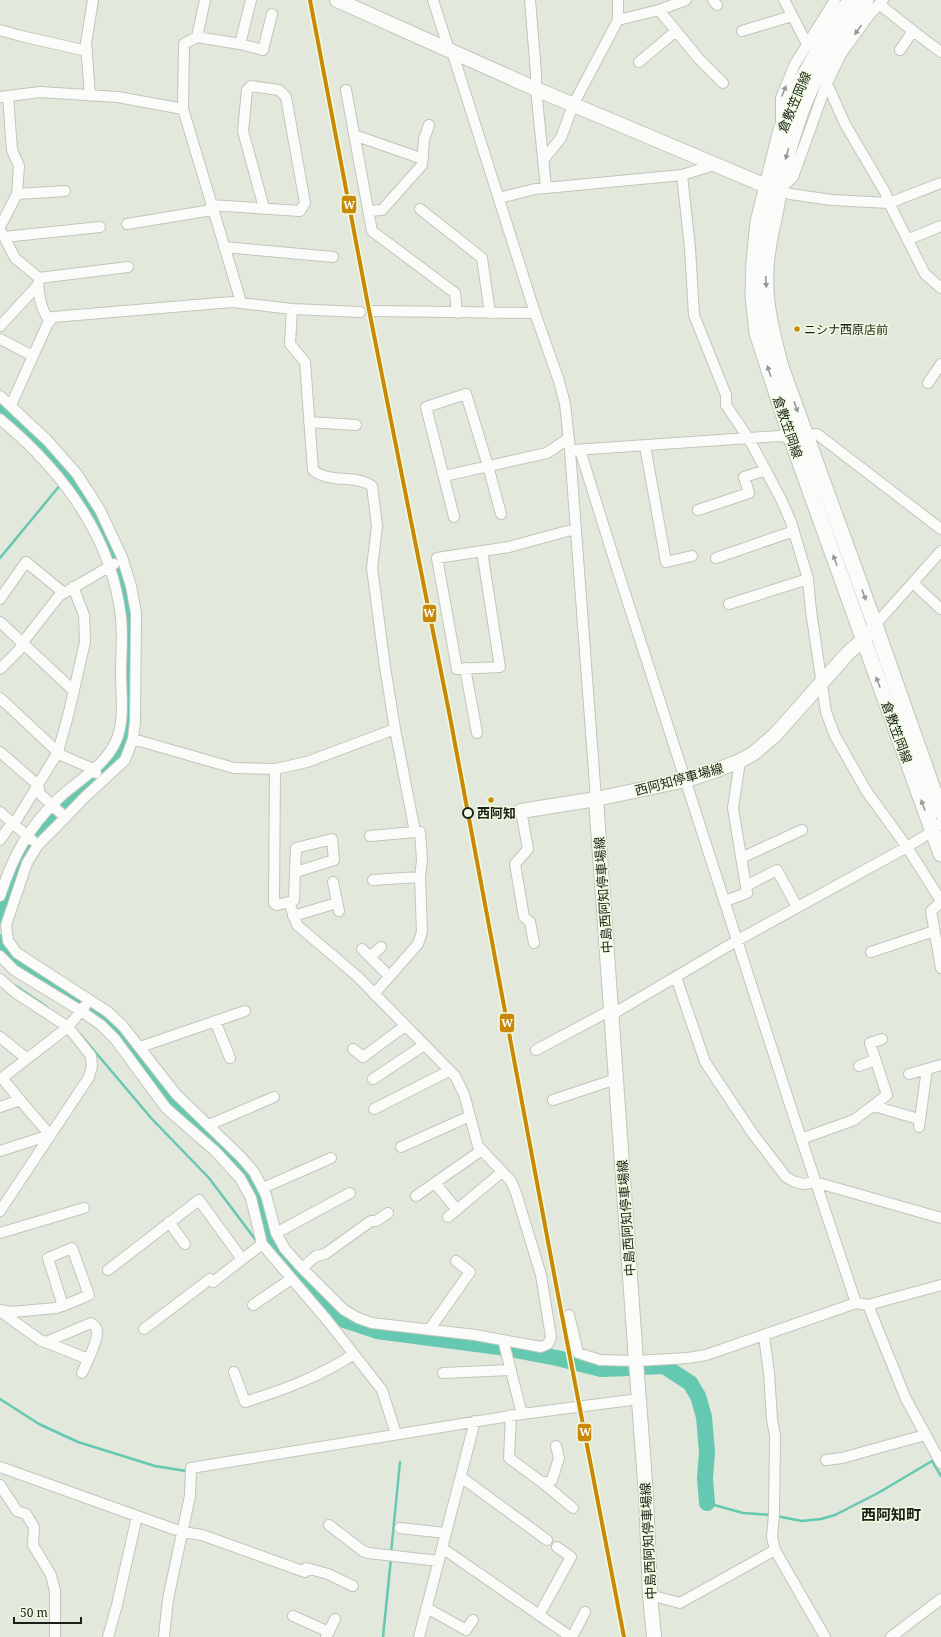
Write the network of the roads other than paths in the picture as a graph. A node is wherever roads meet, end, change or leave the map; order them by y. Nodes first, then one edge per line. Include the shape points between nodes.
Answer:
1 (93, 0) edge
2 (205, 0) edge
3 (251, 0) edge
4 (337, 0) edge
5 (433, 0) edge
6 (530, 0) edge
7 (618, 0) edge
8 (686, 0) edge
9 (784, 0) edge
10 (835, 0) edge
11 (865, 2) edge
12 (659, 10) junction
13 (272, 14) dead end
14 (792, 16) junction
15 (618, 20) junction
16 (0, 30) edge
17 (676, 31) junction
18 (742, 31) dead end
19 (913, 32) junction
20 (197, 37) junction
21 (240, 44) junction
22 (807, 44) junction
23 (451, 50) junction
24 (900, 50) dead end
25 (87, 51) junction
26 (941, 52) edge
27 (639, 62) dead end
28 (723, 84) dead end
29 (826, 85) junction
30 (536, 89) junction
31 (346, 90) dead end
32 (90, 96) junction
33 (4, 97) edge
34 (573, 105) junction
35 (183, 109) junction
36 (429, 125) dead end
37 (781, 130) junction
38 (354, 135) junction
39 (423, 159) junction
40 (543, 160) junction
41 (714, 165) junction
42 (682, 175) junction
43 (941, 183) edge
44 (546, 188) junction
45 (772, 188) junction
46 (65, 191) dead end
47 (17, 194) junction
48 (499, 198) junction
49 (889, 203) junction
50 (212, 207) junction
51 (264, 208) junction
52 (420, 209) dead end
53 (368, 211) junction
54 (127, 224) dead end
55 (941, 226) edge
56 (0, 227) edge
57 (100, 227) dead end
58 (2, 235) edge
59 (909, 239) junction
60 (224, 247) junction
61 (333, 257) dead end
62 (128, 268) dead end
63 (38, 281) junction
64 (941, 288) edge
65 (241, 302) junction
66 (292, 309) junction
67 (373, 311) dead end
68 (360, 312) dead end
69 (457, 312) junction
70 (490, 313) junction
71 (535, 313) junction
72 (50, 321) junction
73 (0, 326) edge
74 (0, 339) edge
75 (33, 356) junction
76 (941, 364) edge
77 (928, 383) dead end
78 (0, 396) edge
79 (11, 405) junction
80 (0, 419) edge
81 (309, 422) junction
82 (356, 425) dead end
83 (798, 437) junction
84 (569, 438) junction
85 (749, 439) junction
86 (645, 446) junction
87 (575, 450) junction
88 (488, 466) junction
89 (766, 470) junction
90 (444, 476) junction
91 (698, 510) dead end
92 (501, 514) dead end
93 (454, 517) dead end
94 (575, 529) junction
95 (941, 529) edge
96 (794, 531) junction
97 (482, 551) junction
98 (941, 551) edge
99 (692, 556) dead end
100 (716, 558) dead end
101 (117, 563) junction
102 (808, 579) junction
103 (913, 583) junction
104 (73, 587) junction
105 (64, 593) junction
106 (0, 599) edge
107 (729, 604) dead end
108 (941, 609) edge
109 (0, 622) edge
110 (875, 625) junction
111 (863, 640) junction
112 (23, 642) junction
113 (465, 668) junction
114 (0, 669) edge
115 (822, 685) junction
116 (74, 691) junction
117 (0, 698) edge
118 (395, 729) junction
119 (477, 733) dead end
120 (133, 739) junction
121 (0, 752) edge
122 (58, 752) junction
123 (740, 761) junction
124 (275, 769) junction
125 (98, 775) junction
126 (686, 780) junction
127 (38, 786) junction
128 (596, 799) junction
129 (59, 811) junction
130 (521, 811) joint
131 (0, 812) edge
132 (941, 812) edge
133 (13, 824) junction
134 (937, 827) edge
135 (802, 830) dead end
136 (415, 832) junction
137 (370, 836) dead end
138 (0, 840) edge
139 (33, 841) junction
140 (907, 847) junction
141 (941, 854) edge
142 (741, 858) junction
143 (296, 872) dead end
144 (420, 877) junction
145 (373, 880) dead end
146 (333, 882) dead end
147 (746, 886) junction
148 (0, 896) edge
149 (725, 901) junction
150 (289, 902) junction
151 (941, 902) edge
152 (798, 907) junction
153 (293, 916) junction
154 (934, 931) junction
155 (738, 940) junction
156 (534, 943) dead end
157 (381, 947) dead end
158 (362, 949) dead end
159 (871, 952) dead end
160 (0, 956) edge
161 (370, 957) junction
162 (941, 968) edge
163 (389, 976) junction
164 (676, 977) junction
165 (0, 979) edge
166 (374, 994) junction
167 (85, 1005) junction
168 (245, 1011) dead end
169 (611, 1012) junction
170 (215, 1021) junction
171 (69, 1025) junction
172 (405, 1026) junction
173 (0, 1037) edge
174 (882, 1039) dead end
175 (424, 1045) junction
176 (140, 1047) junction
177 (353, 1049) dead end
178 (536, 1050) dead end
179 (26, 1058) junction
180 (230, 1058) dead end
181 (875, 1060) junction
182 (941, 1065) edge
183 (859, 1066) dead end
184 (927, 1069) junction
185 (449, 1071) junction
186 (909, 1074) dead end
187 (373, 1079) dead end
188 (616, 1079) junction
189 (274, 1097) dead end
190 (20, 1100) junction
191 (553, 1100) dead end
192 (874, 1106) junction
193 (0, 1107) edge
194 (374, 1109) dead end
195 (470, 1116) junction
196 (209, 1125) junction
197 (50, 1135) junction
198 (801, 1139) junction
199 (400, 1148) dead end
200 (482, 1150) junction
201 (0, 1151) edge
202 (331, 1158) dead end
203 (502, 1172) junction
204 (816, 1182) junction
205 (435, 1183) junction
206 (262, 1188) junction
207 (350, 1193) dead end
208 (416, 1196) dead end
209 (1, 1207) edge
210 (84, 1208) dead end
211 (457, 1210) junction
212 (388, 1213) dead end
213 (448, 1218) dead end
214 (941, 1218) edge
215 (169, 1222) junction
216 (0, 1233) edge
217 (276, 1233) junction
218 (185, 1244) dead end
219 (260, 1246) junction
220 (275, 1250) junction
221 (242, 1259) junction
222 (456, 1261) dead end
223 (302, 1268) junction
224 (108, 1270) dead end
225 (291, 1279) junction
226 (941, 1285) edge
227 (856, 1303) junction
228 (868, 1304) junction
229 (253, 1305) dead end
230 (63, 1306) junction
231 (0, 1311) edge
232 (569, 1315) dead end
233 (144, 1329) dead end
234 (430, 1330) junction
235 (764, 1336) junction
236 (46, 1342) junction
237 (504, 1346) junction
238 (352, 1355) junction
239 (88, 1358) junction
240 (636, 1362) junction
241 (510, 1370) junction
242 (234, 1372) dead end
243 (443, 1373) dead end
244 (82, 1374) dead end
245 (639, 1399) junction
246 (522, 1414) junction
247 (511, 1415) junction
248 (475, 1421) junction
249 (396, 1434) junction
250 (926, 1435) junction
251 (556, 1446) dead end
252 (826, 1460) dead end
253 (941, 1463) edge
254 (0, 1467) edge
255 (461, 1477) junction
256 (543, 1483) junction
257 (0, 1485) edge
258 (573, 1508) dead end
259 (137, 1516) junction
260 (329, 1525) dead end
261 (400, 1528) dead end
262 (182, 1532) junction
263 (446, 1533) junction
264 (547, 1540) dead end
265 (557, 1547) dead end
266 (442, 1548) junction
267 (776, 1550) junction
268 (439, 1561) junction
269 (353, 1586) dead end
270 (650, 1595) junction
271 (941, 1599) edge
272 (427, 1608) junction
273 (585, 1612) dead end
274 (538, 1615) junction
275 (293, 1616) dead end
276 (335, 1619) dead end
277 (472, 1620) dead end
278 (327, 1634) edge
279 (55, 1637) edge
280 (108, 1637) edge
281 (164, 1637) edge
282 (419, 1637) edge
283 (571, 1637) edge
284 (654, 1637) edge
285 (825, 1637) edge
286 (891, 1637) edge

1 - 25 street
2 - 20 street
3 - 21 street
4 - 23 main road
5 - 23 street
6 - 30 street
7 - 15 street
8 - 12 street
9 - 14 street
10 - 22 street
11 - 19 street
11 -> 29 street via 870,14 841,54
11 - 37 main road, 倉敷笠岡線 via 832,25 802,80
11 -> 45 main road, 倉敷笠岡線 via 842,31 810,87
12 - 15 street
12 - 17 street
13 - 21 street via 263,50
14 - 18 street
14 - 22 street
15 - 34 street
16 - 25 street
17 - 27 street
17 - 28 street
19 - 24 street
19 - 26 street
20 - 21 street
20 - 35 street via 184,44
37 -> 22 street via 781,98 795,64
23 - 30 main road
23 - 48 street
25 - 32 street
29 - 45 street via 793,177
29 - 49 street
30 - 34 main road
30 - 40 street
31 - 38 street
32 - 33 street via 40,92
32 - 35 street via 118,97
33 - 47 street via 12,150 19,166
34 - 40 street via 561,138
34 - 41 main road
35 - 50 street
36 - 39 street via 424,139
37 - 45 main road, 倉敷笠岡線
38 - 39 street
38 - 53 street
39 - 53 street via 422,165 382,210
40 - 44 street
41 - 42 street
41 - 45 main road
42 - 44 street
42 - 85 street via 694,314 726,395 726,405
43 - 49 street
44 - 48 street
45 - 49 street via 790,194 832,200
45 - 83 main road, 倉敷笠岡線 via 766,272 767,299 772,332
46 - 47 street
47 - 56 street
48 - 71 street
49 - 59 street
50 - 51 street
50 - 54 street
50 - 60 street
51 - 51 street via 243,131 247,90 251,86 278,90 286,97 305,203 300,212
52 - 70 street via 482,258
53 - 69 street via 372,231 455,293
55 - 59 street
57 - 58 street
58 - 63 street via 15,258
59 - 64 street via 925,274
60 - 61 street
60 - 65 street
62 - 63 street
63 - 72 street via 45,316
63 - 73 street
65 - 66 street
65 - 72 street via 53,317
66 - 68 street
66 - 81 street via 290,344 304,362
67 - 69 street
69 - 70 street
70 - 71 street
71 - 84 street via 559,381
72 - 75 street
74 - 75 street
75 - 79 street
76 - 77 street
78 - 79 street
79 - 101 street via 77,474 100,510
80 - 101 street via 44,459 62,480
81 - 82 street
81 - 118 street via 313,470 319,475 365,481 372,486 377,526 372,568
83 - 85 street
83 - 95 street via 817,434
83 -> 110 main road, 倉敷笠岡線
111 -> 83 main road, 倉敷笠岡線
84 - 87 street
84 - 88 street via 547,453
85 - 86 street
85 - 89 street
86 - 87 street
86 - 99 street via 666,562
87 - 94 street
87 - 126 street
88 - 90 street
88 - 90 street via 466,394 426,407
88 - 92 street
89 - 91 street via 744,477 749,493
89 - 96 street
90 - 93 street
94 - 97 street via 509,547
94 - 128 street
96 - 100 street
96 - 102 street
97 - 113 street via 500,667
97 - 113 street via 437,558 457,669
98 - 103 street
101 - 104 street
101 - 120 street via 131,586 136,613
101 - 125 street via 116,589 121,618 120,724 116,741 104,758
102 - 107 street
102 - 115 street
103 - 108 street
103 - 110 street
104 - 105 street
104 - 116 street via 84,614 85,628 85,642
105 - 106 street via 26,562
105 - 112 street
109 - 112 street
110 - 111 main road, 西阿知停車場線
110 - 132 main road, 倉敷笠岡線
111 - 115 main road, 西阿知停車場線 via 848,653
134 -> 111 main road, 倉敷笠岡線
112 - 114 street
112 - 116 street
113 - 119 street
115 - 123 main road, 西阿知停車場線 via 766,743
115 - 140 street via 826,712 835,736 867,792
116 - 122 street
117 - 122 street
118 - 124 street via 307,762
118 - 136 street
120 - 124 street via 234,768
120 - 125 street via 125,760
121 - 127 street
122 - 125 street
122 - 127 street
123 - 126 main road, 西阿知停車場線
123 - 142 street via 732,808
124 - 150 street via 274,903 277,905
125 - 129 street
125 - 129 street
126 - 128 main road, 西阿知停車場線
126 - 149 street
127 - 129 street via 40,794
127 - 133 street
128 - 130 main road, 西阿知停車場線
128 - 169 main road, 中島西阿知停車場線
129 - 139 street
129 - 139 street
130 - 156 street via 528,849 515,864 524,917 530,922
131 - 133 street
133 - 138 street
133 - 139 street
134 - 140 street
134 - 141 main road, 倉敷笠岡線
135 - 142 street
136 - 137 street
136 - 144 street via 420,832
139 - 148 street via 10,868
139 - 167 street via 6,925 8,941 18,953
140 - 151 street
140 - 152 street
142 - 147 street
143 - 150 street via 294,900
144 - 145 street
144 - 163 street via 422,932 418,944
146 - 153 street via 338,907
147 - 149 street via 747,893
147 - 152 street via 776,870
149 - 155 street
150 - 153 street
151 - 154 street via 931,911
152 - 155 street
153 - 166 street via 296,925 357,976
154 - 159 street
154 - 162 street
155 - 164 street
155 - 198 street
157 - 161 street
158 - 161 street
160 - 167 street via 14,970
161 - 163 street
163 - 166 street
164 - 169 street
164 - 204 street via 705,1062 753,1134 786,1177 804,1184
165 - 171 street via 16,993
166 - 172 street
167 - 171 street
167 - 176 street via 108,1012
167 - 219 street via 115,1039 166,1108 215,1151 240,1178 251,1198
168 - 170 street
169 - 178 street
169 - 188 main road, 中島西阿知停車場線
170 - 176 street
170 - 180 street
171 - 179 street
171 - 197 street via 91,1056 92,1066 89,1077
172 - 175 street
172 - 177 street via 363,1058
173 - 179 street
174 - 181 street via 870,1043
175 - 185 street
175 - 187 street
176 - 196 street via 176,1094
179 - 190 street via 2,1078
181 - 183 street
181 - 192 street via 887,1095
182 - 184 street
184 - 186 street
184 - 192 street via 917,1122
185 - 194 street
185 - 195 street via 460,1085
188 - 191 street
188 - 240 main road, 中島西阿知停車場線
189 - 196 street
190 - 193 street
190 - 197 street
192 - 198 street via 854,1120
195 - 199 street
195 - 200 street via 478,1146
196 - 206 street via 254,1172
197 - 201 street
197 - 209 street
198 - 204 street
200 - 203 street
200 - 205 street
202 - 206 street
203 - 211 street
203 - 237 street via 511,1181 516,1193 538,1268 550,1337 548,1344 541,1347
204 - 214 street
204 - 227 street
205 - 208 street
205 - 211 street
206 - 217 street
207 - 217 street
210 - 216 street
211 - 213 street
212 - 223 street via 376,1221 371,1221 325,1254 316,1256
215 - 218 street
215 - 221 street via 199,1200
215 - 224 street
217 - 220 street
219 - 220 street
219 - 221 street
220 - 223 street
220 - 225 street
221 - 233 street via 213,1282 210,1279
222 - 234 street via 470,1272
223 - 234 street via 344,1310 358,1318 372,1323
225 - 229 street
225 - 238 street via 327,1320
226 - 228 street
227 - 228 street
227 - 235 street
228 - 250 street via 906,1399
230 - 230 street via 48,1258 72,1248 89,1295
230 - 231 street via 35,1311
231 - 236 street
232 - 240 street via 578,1353 600,1360
234 - 237 street
235 - 240 street via 706,1356
235 - 267 street via 775,1436 772,1537
236 - 239 street
236 - 239 street via 91,1323 96,1327 97,1333
237 - 241 street
238 - 242 street via 286,1389 245,1402
238 - 249 street via 382,1390
239 - 244 street
240 - 245 main road, 中島西阿知停車場線
241 - 243 street
241 - 246 street
245 - 246 street
245 - 270 main road, 中島西阿知停車場線
246 - 247 street
247 - 248 street
247 - 256 street via 509,1458
248 - 249 street
248 - 255 street
249 - 262 street via 191,1468 190,1496
250 - 252 street
250 - 253 street
251 - 256 street via 559,1458 552,1480
254 - 259 street
255 - 263 street
255 - 264 street
256 - 258 street
257 - 279 street via 17,1511 26,1514 34,1527 33,1546 51,1575 55,1591
259 - 262 street
259 - 280 street
260 - 268 street via 368,1553
261 - 263 street
262 - 269 street via 202,1535 306,1570 328,1574
262 - 281 street via 168,1599
263 - 266 street
265 - 274 street via 572,1557
266 - 268 street
266 - 274 street
267 - 270 street via 680,1603
267 - 285 street
268 - 272 street
270 - 284 main road, 中島西阿知停車場線
271 - 286 street
272 - 277 street via 466,1630
272 - 282 street
273 - 283 street
274 - 283 street
275 - 278 street
276 - 278 street

